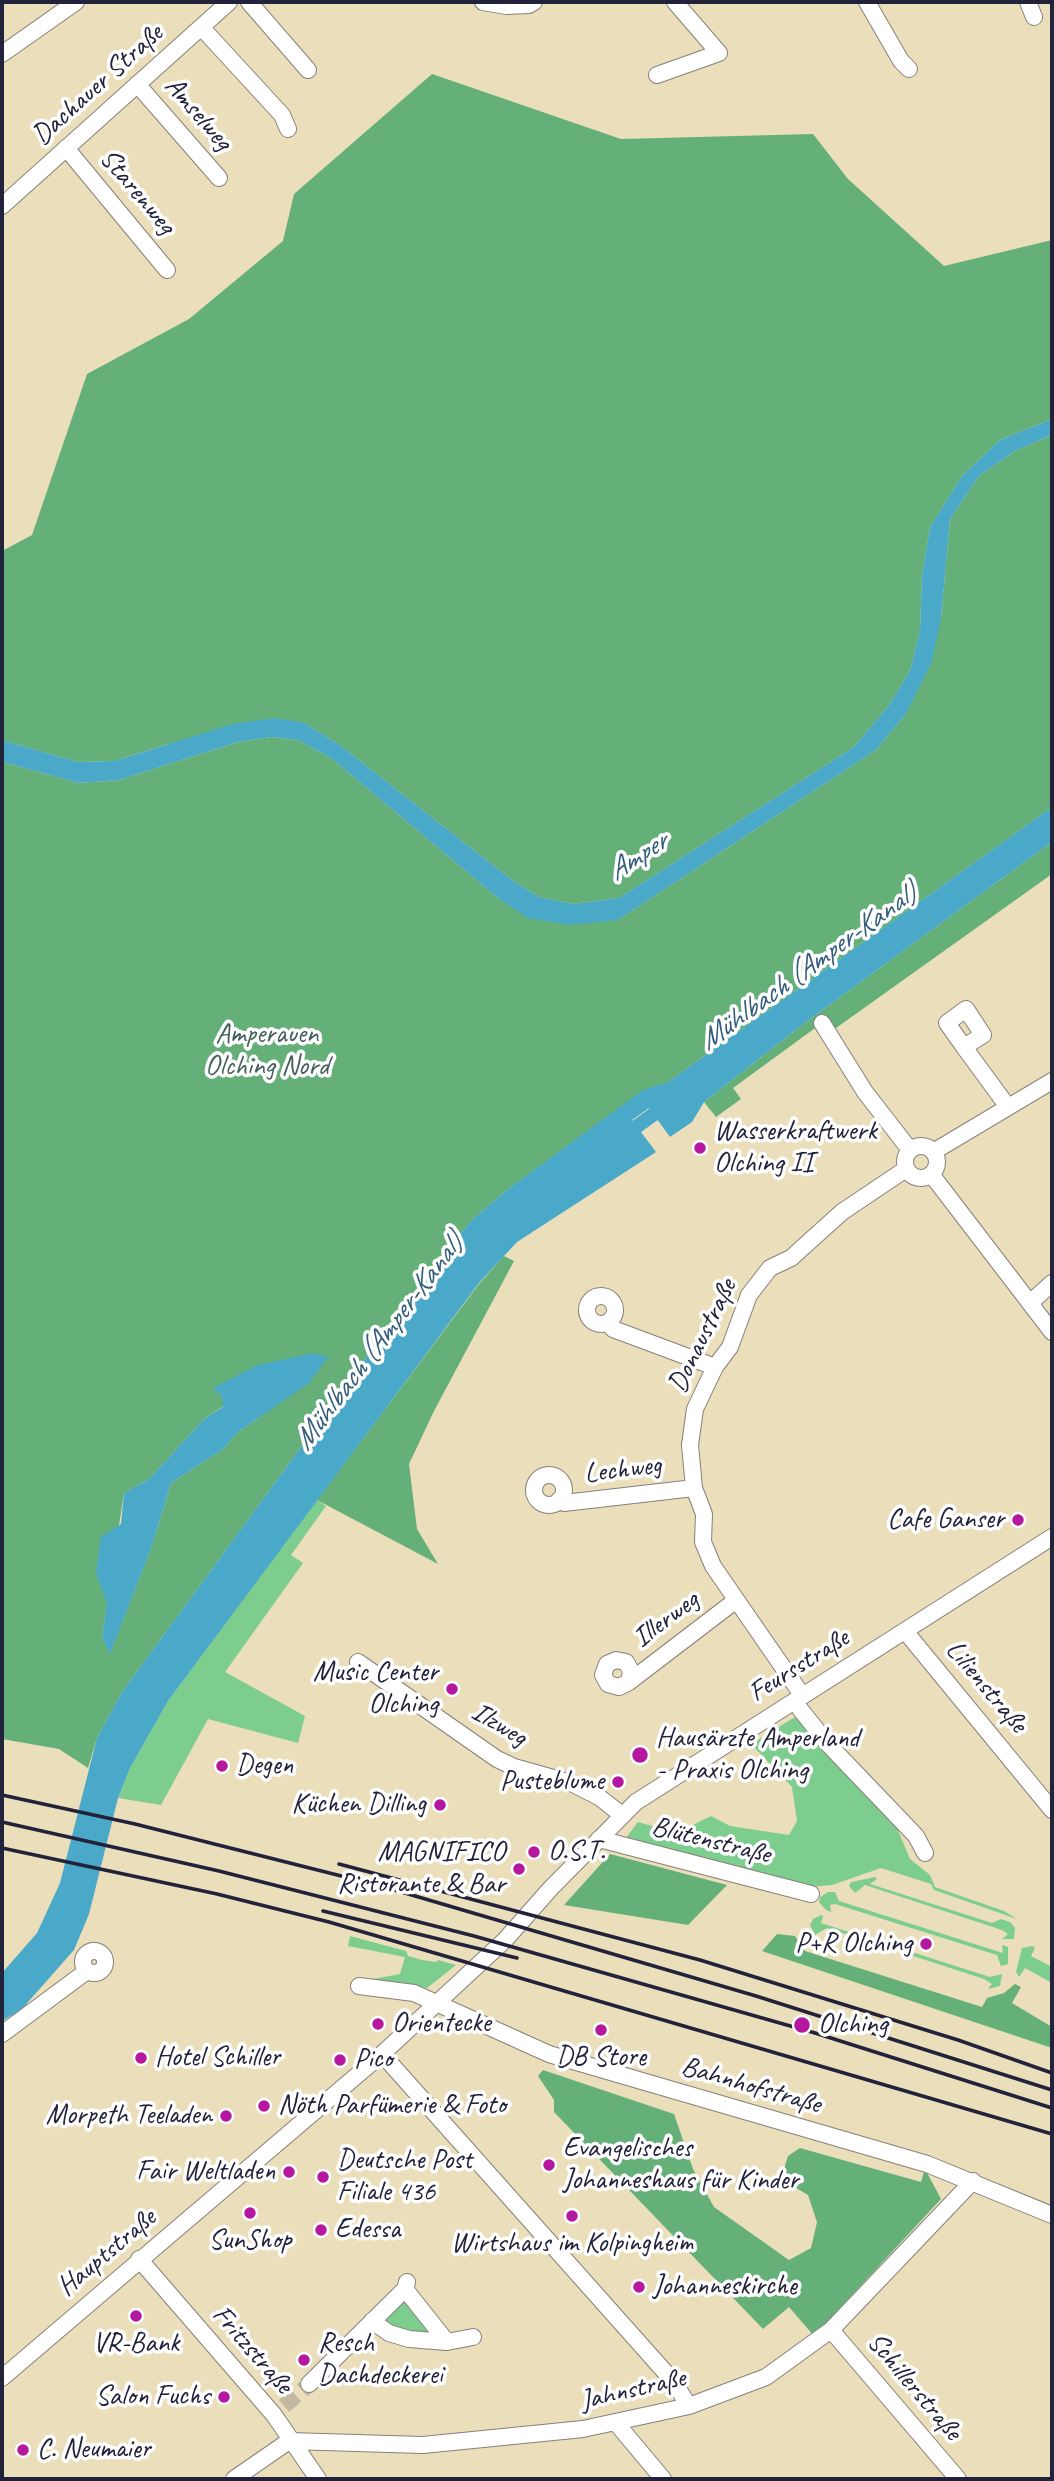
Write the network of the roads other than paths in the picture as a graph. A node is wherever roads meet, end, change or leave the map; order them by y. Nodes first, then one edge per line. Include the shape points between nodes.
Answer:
1 (76, 2) edge
2 (229, 2) edge
3 (249, 2) edge
4 (483, 2) edge
5 (534, 2) edge
6 (676, 2) edge
7 (867, 2) edge
8 (202, 27) junction
9 (2, 54) edge
10 (909, 69) dead end
11 (308, 70) dead end
12 (657, 75) dead end
13 (137, 84) junction
14 (288, 129) dead end
15 (66, 148) junction
16 (219, 178) dead end
17 (2, 206) edge
18 (167, 270) dead end
19 (822, 1023) dead end
20 (964, 1047) dead end
21 (1052, 1081) edge
22 (1008, 1107) junction
23 (910, 1150) junction
24 (933, 1152) junction
25 (906, 1169) junction
26 (931, 1174) junction
27 (1052, 1283) edge
28 (1030, 1303) junction
29 (608, 1322) dead end
30 (1052, 1332) edge
31 (715, 1367) junction
32 (694, 1488) junction
33 (559, 1500) dead end
34 (1052, 1537) edge
35 (735, 1601) junction
36 (905, 1631) junction
37 (358, 1662) dead end
38 (629, 1682) dead end
39 (801, 1702) junction
40 (1052, 1811) edge
41 (622, 1815) junction
42 (599, 1839) junction
43 (925, 1853) dead end
44 (811, 1894) dead end
45 (87, 1971) dead end
46 (359, 1986) dead end
47 (437, 2003) junction
48 (2, 2034) edge
49 (383, 2054) junction
50 (973, 2181) junction
51 (1052, 2215) edge
52 (139, 2259) junction
53 (372, 2321) junction
54 (831, 2330) junction
55 (473, 2337) dead end
56 (447, 2342) junction
57 (2, 2378) edge
58 (309, 2384) tunnel mouth
59 (689, 2406) junction
60 (617, 2424) junction
61 (289, 2441) junction
62 (234, 2479) edge
63 (318, 2479) edge
64 (663, 2479) edge
65 (958, 2479) edge

1 - 9 street
2 - 8 street, Dachauer Straße
3 - 11 street
4 - 5 street via 506,6
6 - 12 street via 719,53
7 - 10 street
8 - 13 street, Dachauer Straße
8 - 14 street via 282,115
13 - 15 street, Dachauer Straße
13 - 16 street, Amselweg
15 - 17 street, Dachauer Straße
15 - 18 street, Starenweg
19 - 23 street via 860,1084
20 - 22 street
21 - 22 street
22 - 24 street
23 - 24 street via 922,1146
23 - 25 street
24 - 26 street via 936,1164
25 - 26 street via 916,1177
25 - 31 street, Donaustraße via 842,1212 791,1258 770,1268 749,1295 730,1347
26 - 28 street
27 - 28 street
28 - 30 street
29 - 31 street via 613,1329
31 - 32 street, Donaustraße via 695,1409 690,1446
32 - 33 street, Lechweg
32 - 35 street, Donaustraße via 704,1514 703,1542
34 - 36 street, Feursstraße
35 - 38 street, Illerweg
35 - 39 street, Donaustraße
36 - 39 street, Feursstraße
36 - 40 street, Lilienstraße
37 - 41 street, Ilzweg via 497,1759 571,1783
39 - 41 street, Feursstraße via 660,1785
39 - 43 street via 828,1744 916,1836
41 - 42 street, Feursstraße
42 - 44 street, Blütenstraße
42 - 47 street, Feursstraße via 505,1940
45 - 48 street
46 - 47 street, Bahnhofstraße via 414,1993
47 - 49 street, Hauptstraße
47 - 50 street, Bahnhofstraße via 549,2054
49 - 52 street, Hauptstraße
49 - 59 street via 668,2375
50 - 51 street, Bahnhofstraße
50 - 54 street, Jahnstraße
52 - 57 street, Hauptstraße
52 - 61 street, Fritzstraße via 279,2411
53 - 56 street via 409,2339
53 - 56 street via 406,2286
53 - 58 street
54 - 59 street, Jahnstraße via 766,2377
54 - 65 street, Schillerstraße
55 - 56 street
59 - 60 street, Jahnstraße
60 - 61 street, Jahnstraße via 423,2445
60 - 64 street
61 - 62 street
61 - 63 street, Fritzstraße

